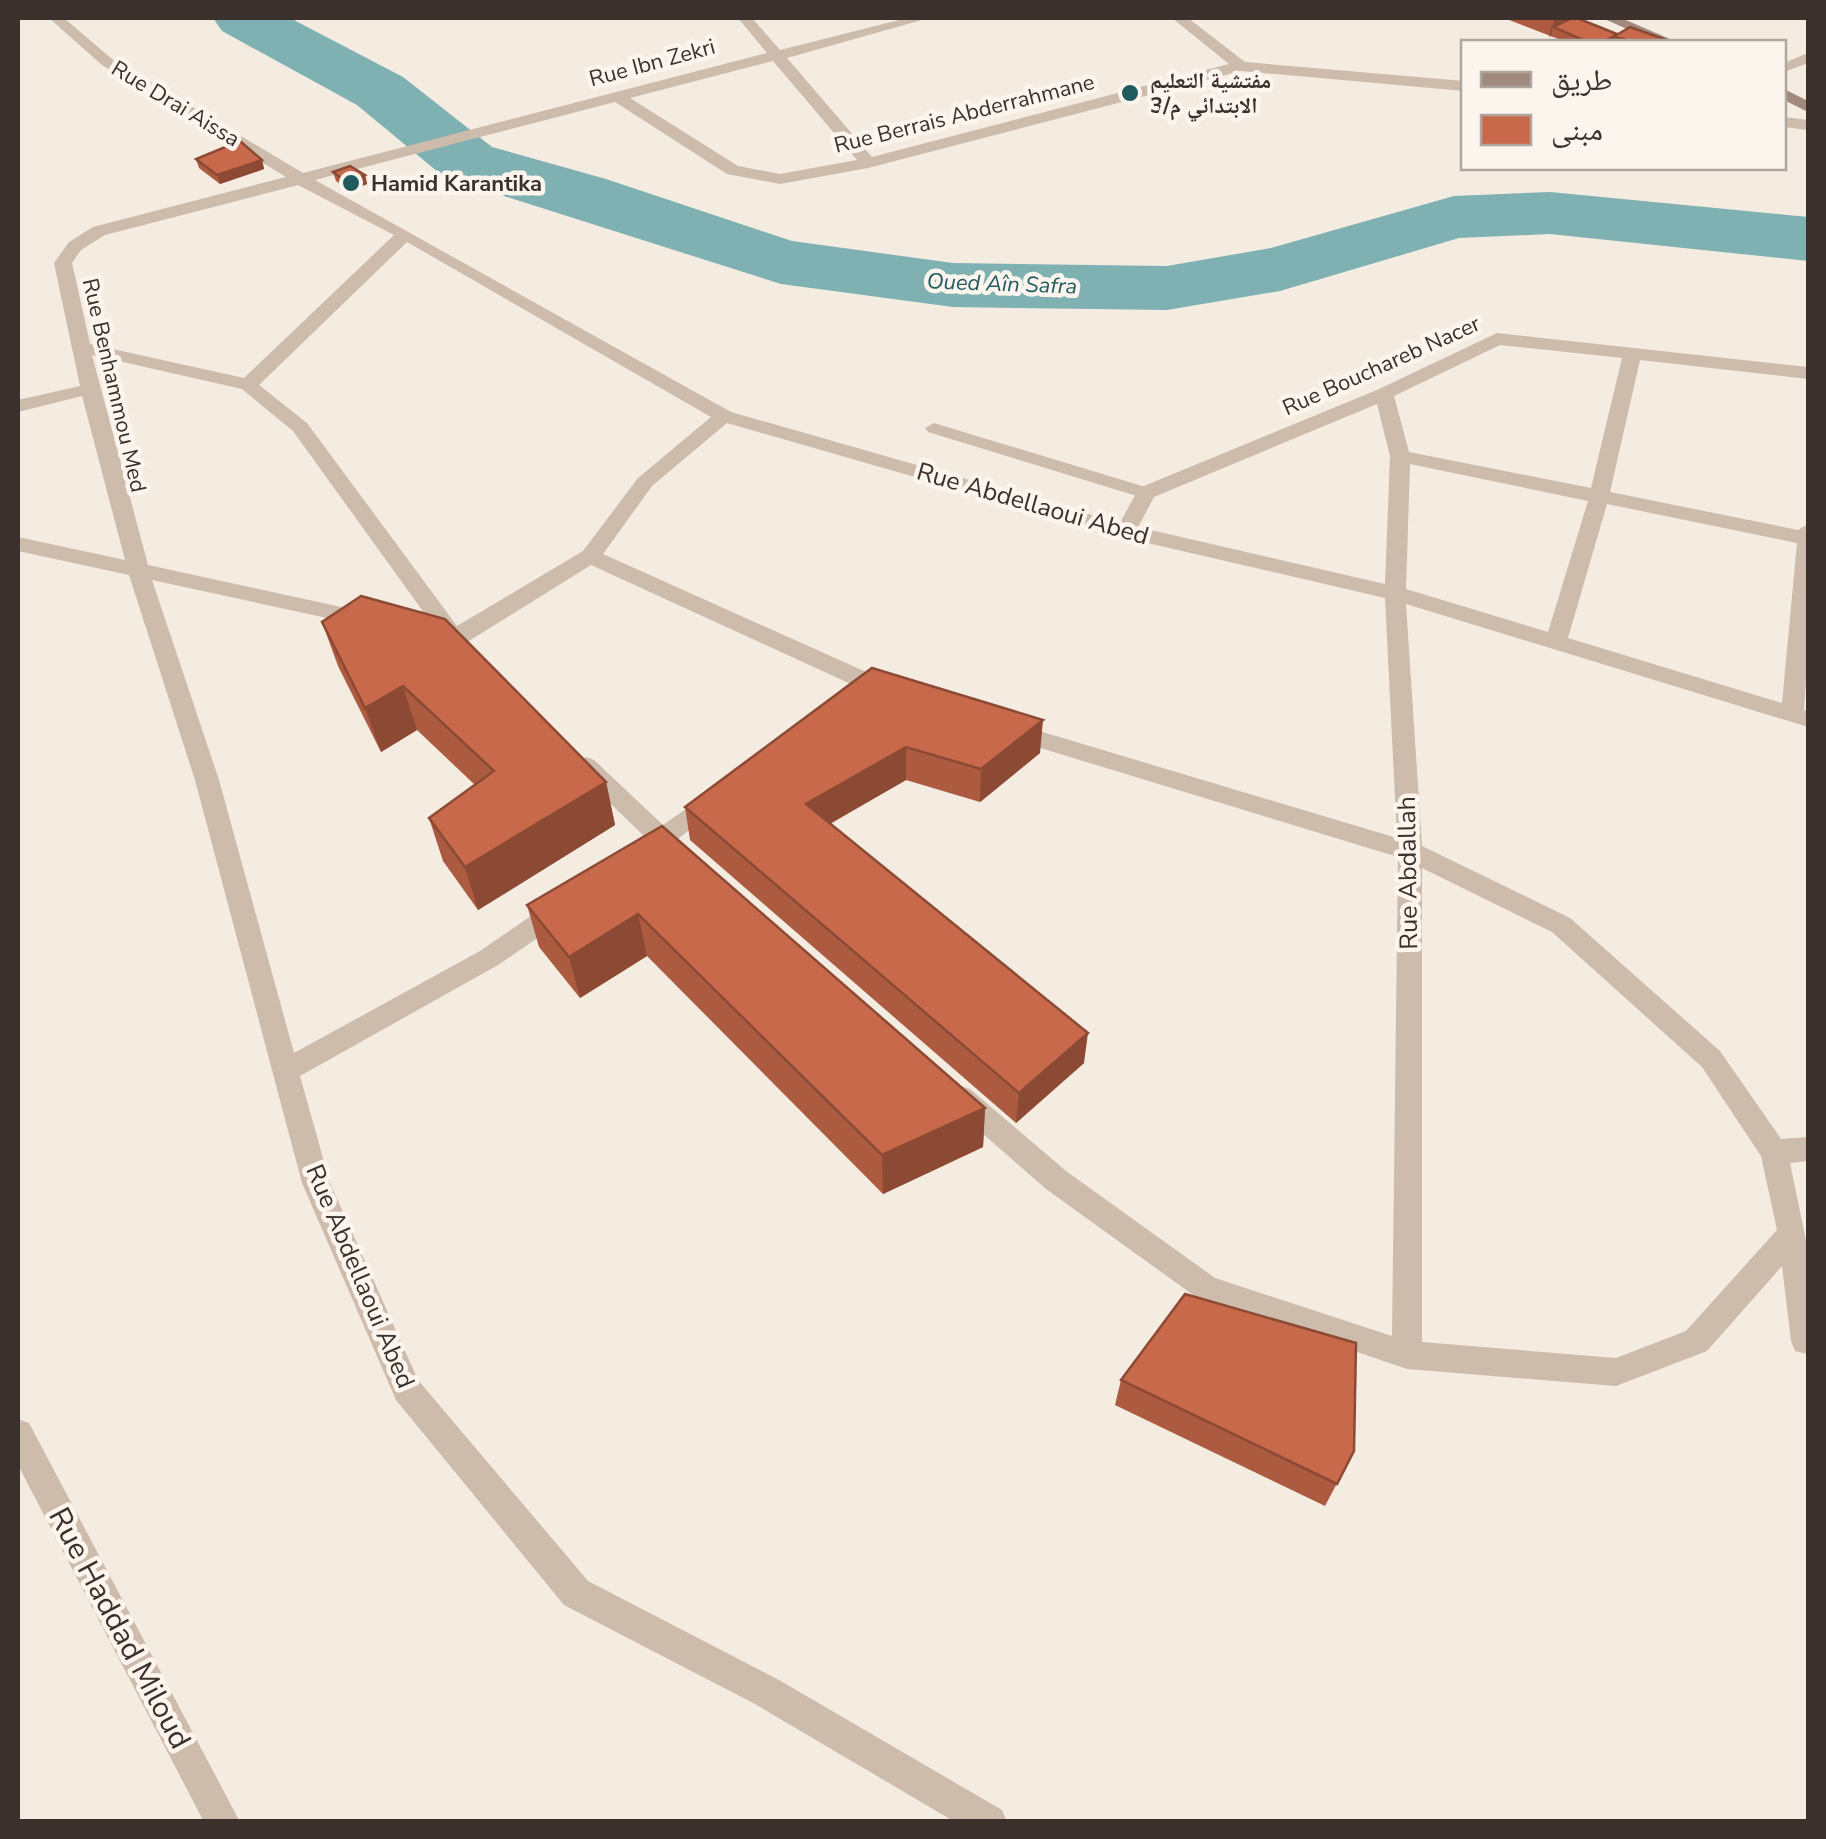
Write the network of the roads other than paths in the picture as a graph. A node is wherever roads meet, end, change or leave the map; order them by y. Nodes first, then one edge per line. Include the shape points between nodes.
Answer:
1 (56, 18) edge
2 (745, 18) edge
3 (922, 18) edge
4 (1179, 18) edge
5 (1609, 18) edge
6 (1663, 40) edge
7 (776, 52) junction
8 (1241, 66) junction
9 (1461, 86) edge
10 (1786, 95) edge
11 (614, 96) junction
12 (1808, 107) edge
13 (868, 163) junction
14 (339, 168) joint
15 (302, 180) junction
16 (405, 234) junction
17 (84, 348) junction
18 (1632, 354) junction
19 (1808, 374) edge
20 (248, 384) junction
21 (90, 388) junction
22 (1384, 394) junction
23 (18, 406) edge
24 (724, 416) junction
25 (934, 428) dead end
26 (1400, 456) junction
27 (1146, 493) junction
28 (1599, 496) junction
29 (1126, 531) junction
30 (1808, 531) edge
31 (1808, 539) edge
32 (18, 544) edge
33 (590, 556) junction
34 (138, 572) junction
35 (1395, 593) junction
36 (380, 622) edge
37 (416, 630) edge
38 (454, 638) junction
39 (1556, 642) junction
40 (481, 665) edge
41 (910, 698) edge
42 (1800, 717) edge
43 (986, 722) edge
44 (564, 745) edge
45 (736, 784) edge
46 (662, 839) junction
47 (1410, 851) junction
48 (630, 860) edge
49 (690, 864) edge
50 (583, 893) edge
51 (284, 1071) junction
52 (939, 1079) edge
53 (1808, 1149) edge
54 (1774, 1152) junction
55 (1792, 1234) junction
56 (1806, 1341) dead end
57 (1407, 1355) junction
58 (18, 1434) edge
59 (223, 1822) edge
60 (990, 1822) edge

1 - 15 street, Rue Drai Aissa via 107,62
2 - 7 street
3 - 7 street, Rue Ibn Zekri
4 - 8 street
5 - 6 main road
7 - 11 street, Rue Ibn Zekri
7 - 13 street
8 - 9 street, Rue Berrais Abderrahmane
8 - 13 street, Rue Berrais Abderrahmane
10 - 12 main road
11 - 13 street, Rue Berrais Abderrahmane via 733,170 758,178
11 - 14 street, Rue Ibn Zekri
14 - 15 street, Rue Benhammou Med
15 - 16 street, Rue Abdellaoui Abed
15 - 17 street, Rue Benhammou Med via 98,231 75,246 63,263
16 - 20 street
16 - 24 street, Rue Abdellaoui Abed
17 - 20 street
17 - 21 street, Rue Benhammou Med
18 - 19 street, Rue Bouchareb Nacer
18 - 22 street, Rue Bouchareb Nacer via 1496,339
18 - 28 street
20 - 38 street via 300,426
21 - 23 street
21 - 34 street, Rue Benhammou Med
22 - 26 street, Rue Abdallah
22 - 27 street, Rue Bouchareb Nacer
24 - 29 street, Rue Abdellaoui Abed
24 - 33 street via 645,482
25 - 27 lane
26 - 28 street
26 - 35 street, Rue Abdallah
27 - 29 street
28 - 31 street
28 - 39 street
29 - 35 street, Rue Abdellaoui Abed
30 - 31 street
31 - 42 street
32 - 34 street
33 - 38 street
33 - 41 street via 864,691
34 - 36 street
34 - 51 street, Rue Abdellaoui Abed via 207,780
35 - 39 street, Rue Abdellaoui Abed
35 - 47 street, Rue Abdallah
37 - 38 street
38 - 40 street
39 - 42 street, Rue Abdellaoui Abed
43 - 47 street
44 - 46 street
45 - 46 street
46 - 48 street
46 - 49 street
47 - 54 street via 1561,925 1711,1059
47 - 57 street, Rue Abdallah
50 - 51 street via 489,958
51 - 60 street, Rue Abdellaoui Abed via 316,1183 407,1390 576,1593 767,1692
52 - 57 street via 1056,1180 1206,1288
53 - 54 street
54 - 55 street
55 - 56 street
55 - 57 street via 1696,1341 1616,1372
58 - 59 street, Rue Haddad Miloud

